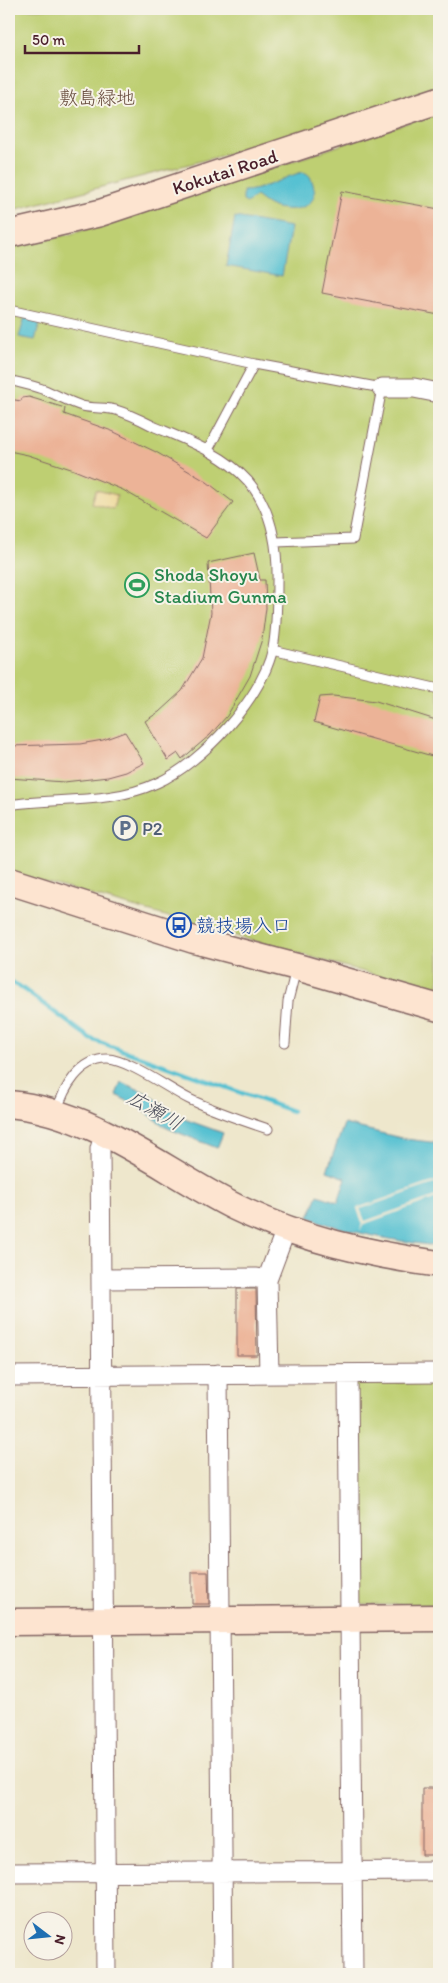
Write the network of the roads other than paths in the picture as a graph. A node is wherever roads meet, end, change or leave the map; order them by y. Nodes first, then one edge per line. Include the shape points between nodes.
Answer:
1 (439, 100) edge
2 (9, 234) edge
3 (9, 310) edge
4 (254, 364) junction
5 (9, 380) edge
6 (382, 388) junction
7 (439, 393) edge
8 (208, 450) junction
9 (276, 542) junction
10 (272, 650) junction
11 (439, 689) edge
12 (9, 805) edge
13 (9, 881) edge
14 (297, 966) junction
15 (439, 1008) edge
16 (285, 1043) dead end
17 (9, 1104) edge
18 (56, 1114) junction
19 (268, 1129) dead end
20 (105, 1132) junction
21 (286, 1230) junction
22 (439, 1264) edge
23 (101, 1279) junction
24 (267, 1280) junction
25 (439, 1373) edge
26 (218, 1374) junction
27 (268, 1374) junction
28 (348, 1375) junction
29 (9, 1376) edge
30 (102, 1376) junction
31 (439, 1618) edge
32 (350, 1619) junction
33 (219, 1620) junction
34 (104, 1621) junction
35 (9, 1622) edge
36 (352, 1871) junction
37 (439, 1871) edge
38 (222, 1872) junction
39 (9, 1873) edge
40 (106, 1873) junction
41 (106, 1974) edge
42 (223, 1974) edge
43 (352, 1974) edge

1 - 2 street, Kokutai Road via 100,213
3 - 4 lane
4 - 6 lane
4 - 8 lane
5 - 8 lane via 82,406 115,410
6 - 7 street via 414,388
6 - 9 lane via 353,539
8 - 9 lane via 248,481 262,501
9 - 10 lane via 277,601
10 - 11 lane
10 - 12 lane via 259,681 239,714 206,750 177,772 157,783 114,796
13 - 14 street via 194,940
14 - 15 street
14 - 16 lane via 288,1001
17 - 18 street
18 - 19 lane via 70,1080 98,1061 112,1059 190,1100
18 - 20 street
20 - 21 street via 234,1206
20 - 23 street via 100,1149
21 - 22 street via 341,1247
21 - 24 street
23 - 24 street
23 - 30 street
24 - 27 street
25 - 28 street
26 - 27 street
26 - 30 street
26 - 33 street
27 - 28 street
28 - 32 street
29 - 30 street
30 - 34 street
31 - 32 street
32 - 33 street
32 - 36 street
33 - 34 street
33 - 38 street
34 - 35 street
34 - 40 street
36 - 37 street
36 - 38 street
36 - 43 street
38 - 40 street
38 - 42 street
39 - 40 street
40 - 41 street

